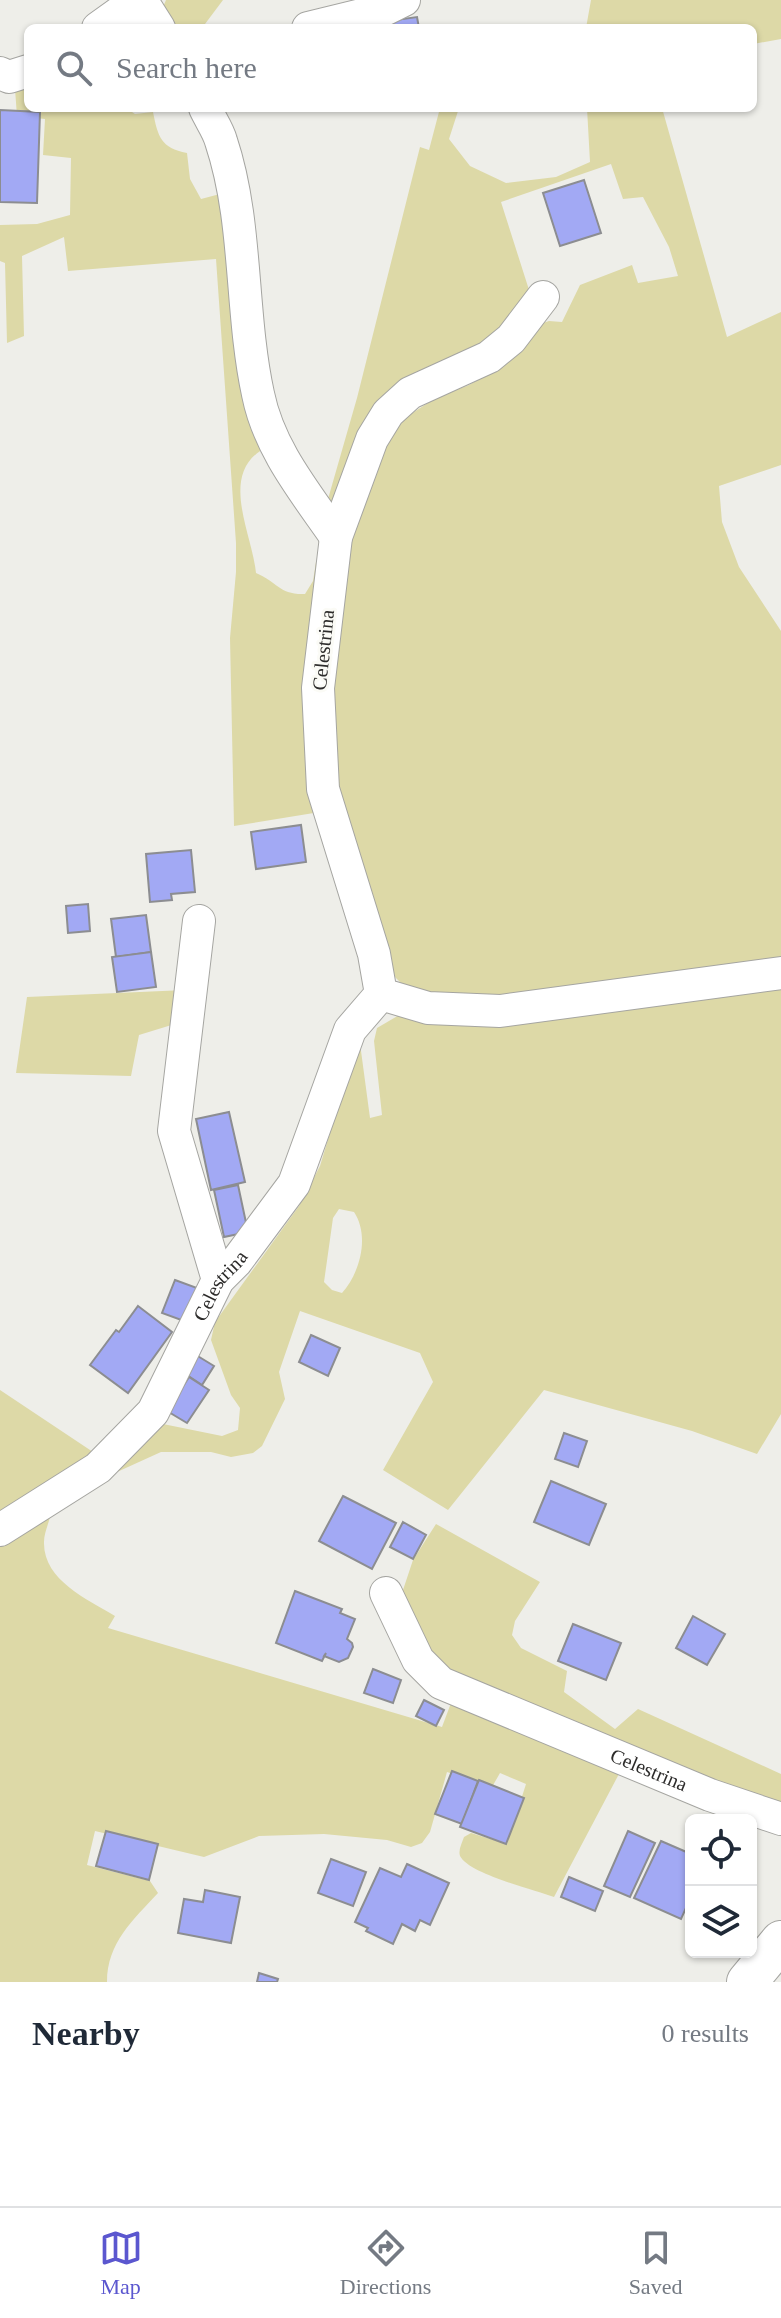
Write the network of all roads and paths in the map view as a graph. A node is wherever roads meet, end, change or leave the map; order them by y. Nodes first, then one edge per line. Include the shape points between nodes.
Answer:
1 (404, 0) edge
2 (104, 24) edge
3 (156, 24) edge
4 (324, 24) edge
5 (24, 72) edge
6 (0, 73) edge
7 (207, 112) edge
8 (224, 112) edge
9 (221, 140) junction
10 (543, 297) dead end
11 (336, 537) junction
12 (199, 921) dead end
13 (781, 973) edge
14 (381, 994) junction
15 (218, 1280) junction
16 (0, 1530) edge
17 (386, 1593) dead end
18 (781, 1819) edge
19 (781, 1941) edge
20 (747, 1982) edge

1 - 4 street
2 - 3 street via 126,8 136,8 147,9
5 - 6 street via 9,77
7 - 9 street
8 - 9 street
9 - 11 street via 239,222 258,396 273,444
10 - 11 street, Celestrina via 511,339 489,357 410,393 388,413 372,439
11 - 14 street, Celestrina via 318,688 323,789 374,954
12 - 15 street via 174,1131
13 - 14 street via 500,1011 428,1008
14 - 15 street, Celestrina via 350,1030 294,1184
15 - 16 street, Celestrina via 153,1412 98,1468
17 - 18 street, Celestrina via 418,1660 441,1683 710,1795
19 - 20 street

